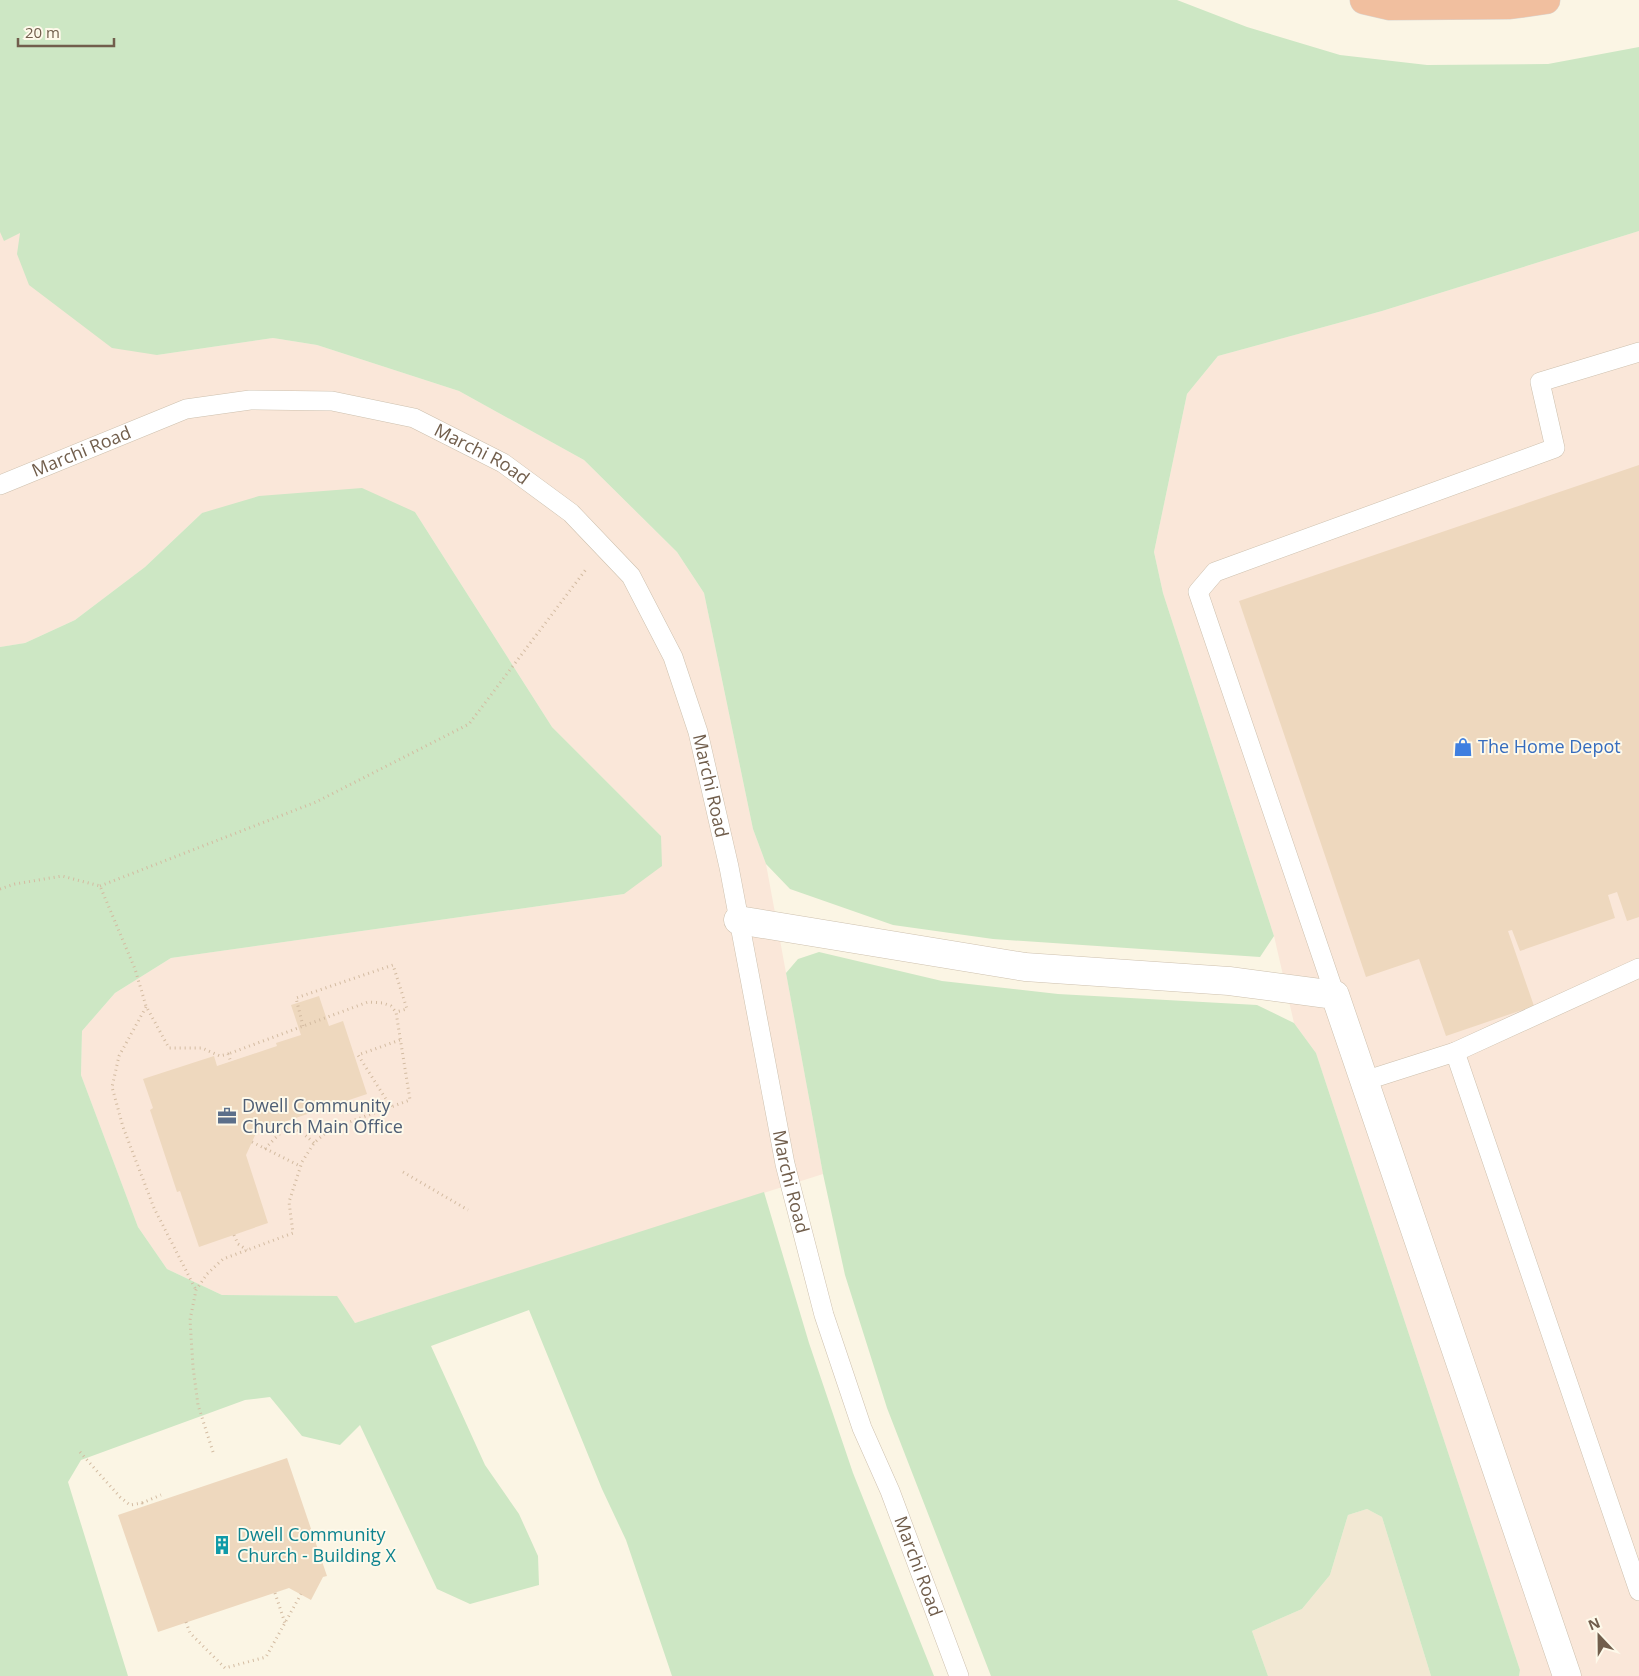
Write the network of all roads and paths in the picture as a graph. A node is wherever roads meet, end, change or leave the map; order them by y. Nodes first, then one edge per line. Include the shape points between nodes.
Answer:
1 (1364, 0) edge
2 (1546, 0) edge
3 (1639, 352) edge
4 (0, 485) edge
5 (603, 546) junction
6 (100, 886) junction
7 (0, 889) edge
8 (738, 920) junction
9 (1639, 968) edge
10 (1335, 995) junction
11 (146, 1006) junction
12 (396, 1012) junction
13 (303, 1026) junction
14 (400, 1040) junction
15 (1455, 1052) junction
16 (228, 1054) junction
17 (231, 1062) dead end
18 (1364, 1081) junction
19 (391, 1106) junction
20 (282, 1123) dead end
21 (285, 1130) junction
22 (252, 1142) dead end
23 (314, 1143) junction
24 (265, 1149) junction
25 (300, 1166) junction
26 (403, 1172) dead end
27 (468, 1210) dead end
28 (234, 1235) dead end
29 (248, 1250) junction
30 (196, 1290) junction
31 (80, 1452) dead end
32 (213, 1452) dead end
33 (161, 1495) dead end
34 (1639, 1591) edge
35 (275, 1593) dead end
36 (301, 1594) dead end
37 (186, 1622) dead end
38 (285, 1623) junction
39 (960, 1676) edge
40 (1567, 1676) edge

1 - 2 highway via 1390,6 1510,5
3 - 10 lane via 1540,382 1554,448 1231,565 1215,572 1198,592
4 - 5 lane, Marchi Road via 186,409 250,400 332,402 414,418 503,463 571,512
5 - 6 path via 468,724 316,802
5 - 8 lane, Marchi Road via 631,576 669,649 698,732
6 - 7 path via 62,876
6 - 11 path via 135,969
8 - 10 street via 1025,967 1229,981
8 - 39 lane, Marchi Road via 787,1173 824,1315 862,1428
9 - 15 lane
10 - 18 street
11 - 16 path via 169,1048 202,1048 220,1056
11 - 30 path via 118,1056 112,1087 123,1127 154,1208
12 - 13 path via 391,1006 368,1002
12 - 13 path via 407,1009 393,965 296,998
12 - 14 path
13 - 16 path
14 - 19 path via 410,1100
14 - 19 path via 358,1055
15 - 18 lane
15 - 34 lane
16 - 17 path
18 - 40 street
19 - 23 path via 330,1128
20 - 21 path
21 - 23 path via 300,1130
21 - 24 path
22 - 24 path
23 - 25 path
24 - 25 path
25 - 29 path via 289,1202 293,1233
26 - 27 path
28 - 29 path via 238,1244
29 - 30 path via 223,1259
30 - 32 path via 190,1320 193,1367 198,1405
31 - 33 path via 130,1505 143,1505
35 - 38 path
36 - 38 path
37 - 38 path via 190,1633 225,1668 266,1657

